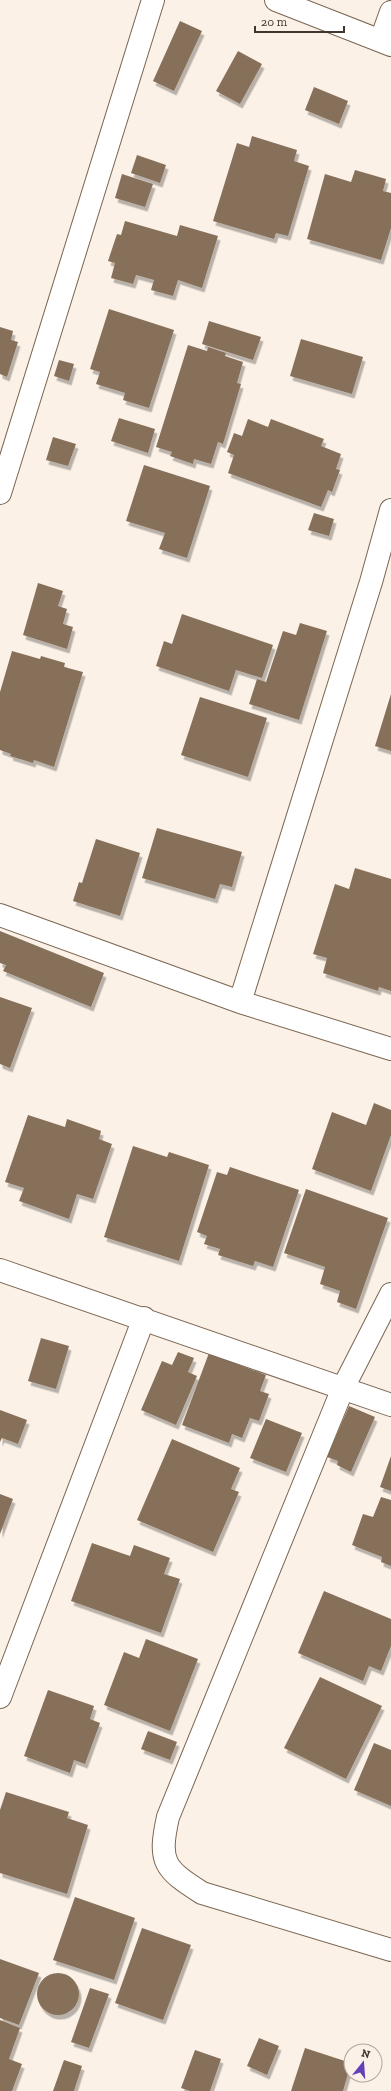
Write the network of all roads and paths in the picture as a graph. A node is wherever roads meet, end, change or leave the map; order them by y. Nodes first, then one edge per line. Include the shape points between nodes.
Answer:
1 (153, 0) edge
2 (276, 0) edge
3 (391, 12) edge
4 (386, 43) edge
5 (0, 493) edge
6 (391, 510) edge
7 (0, 915) edge
8 (240, 1002) junction
9 (391, 1049) edge
10 (0, 1270) edge
11 (391, 1294) edge
12 (144, 1318) junction
13 (343, 1388) junction
14 (391, 1405) edge
15 (0, 1697) edge
16 (391, 1950) edge

1 - 5 street
2 - 4 street
3 - 4 street
6 - 8 street via 371,582
7 - 8 street
8 - 9 street
10 - 12 street
11 - 13 street
12 - 13 street
12 - 15 street
13 - 14 street
13 - 16 street via 168,1817 163,1840 166,1865 182,1880 202,1893

